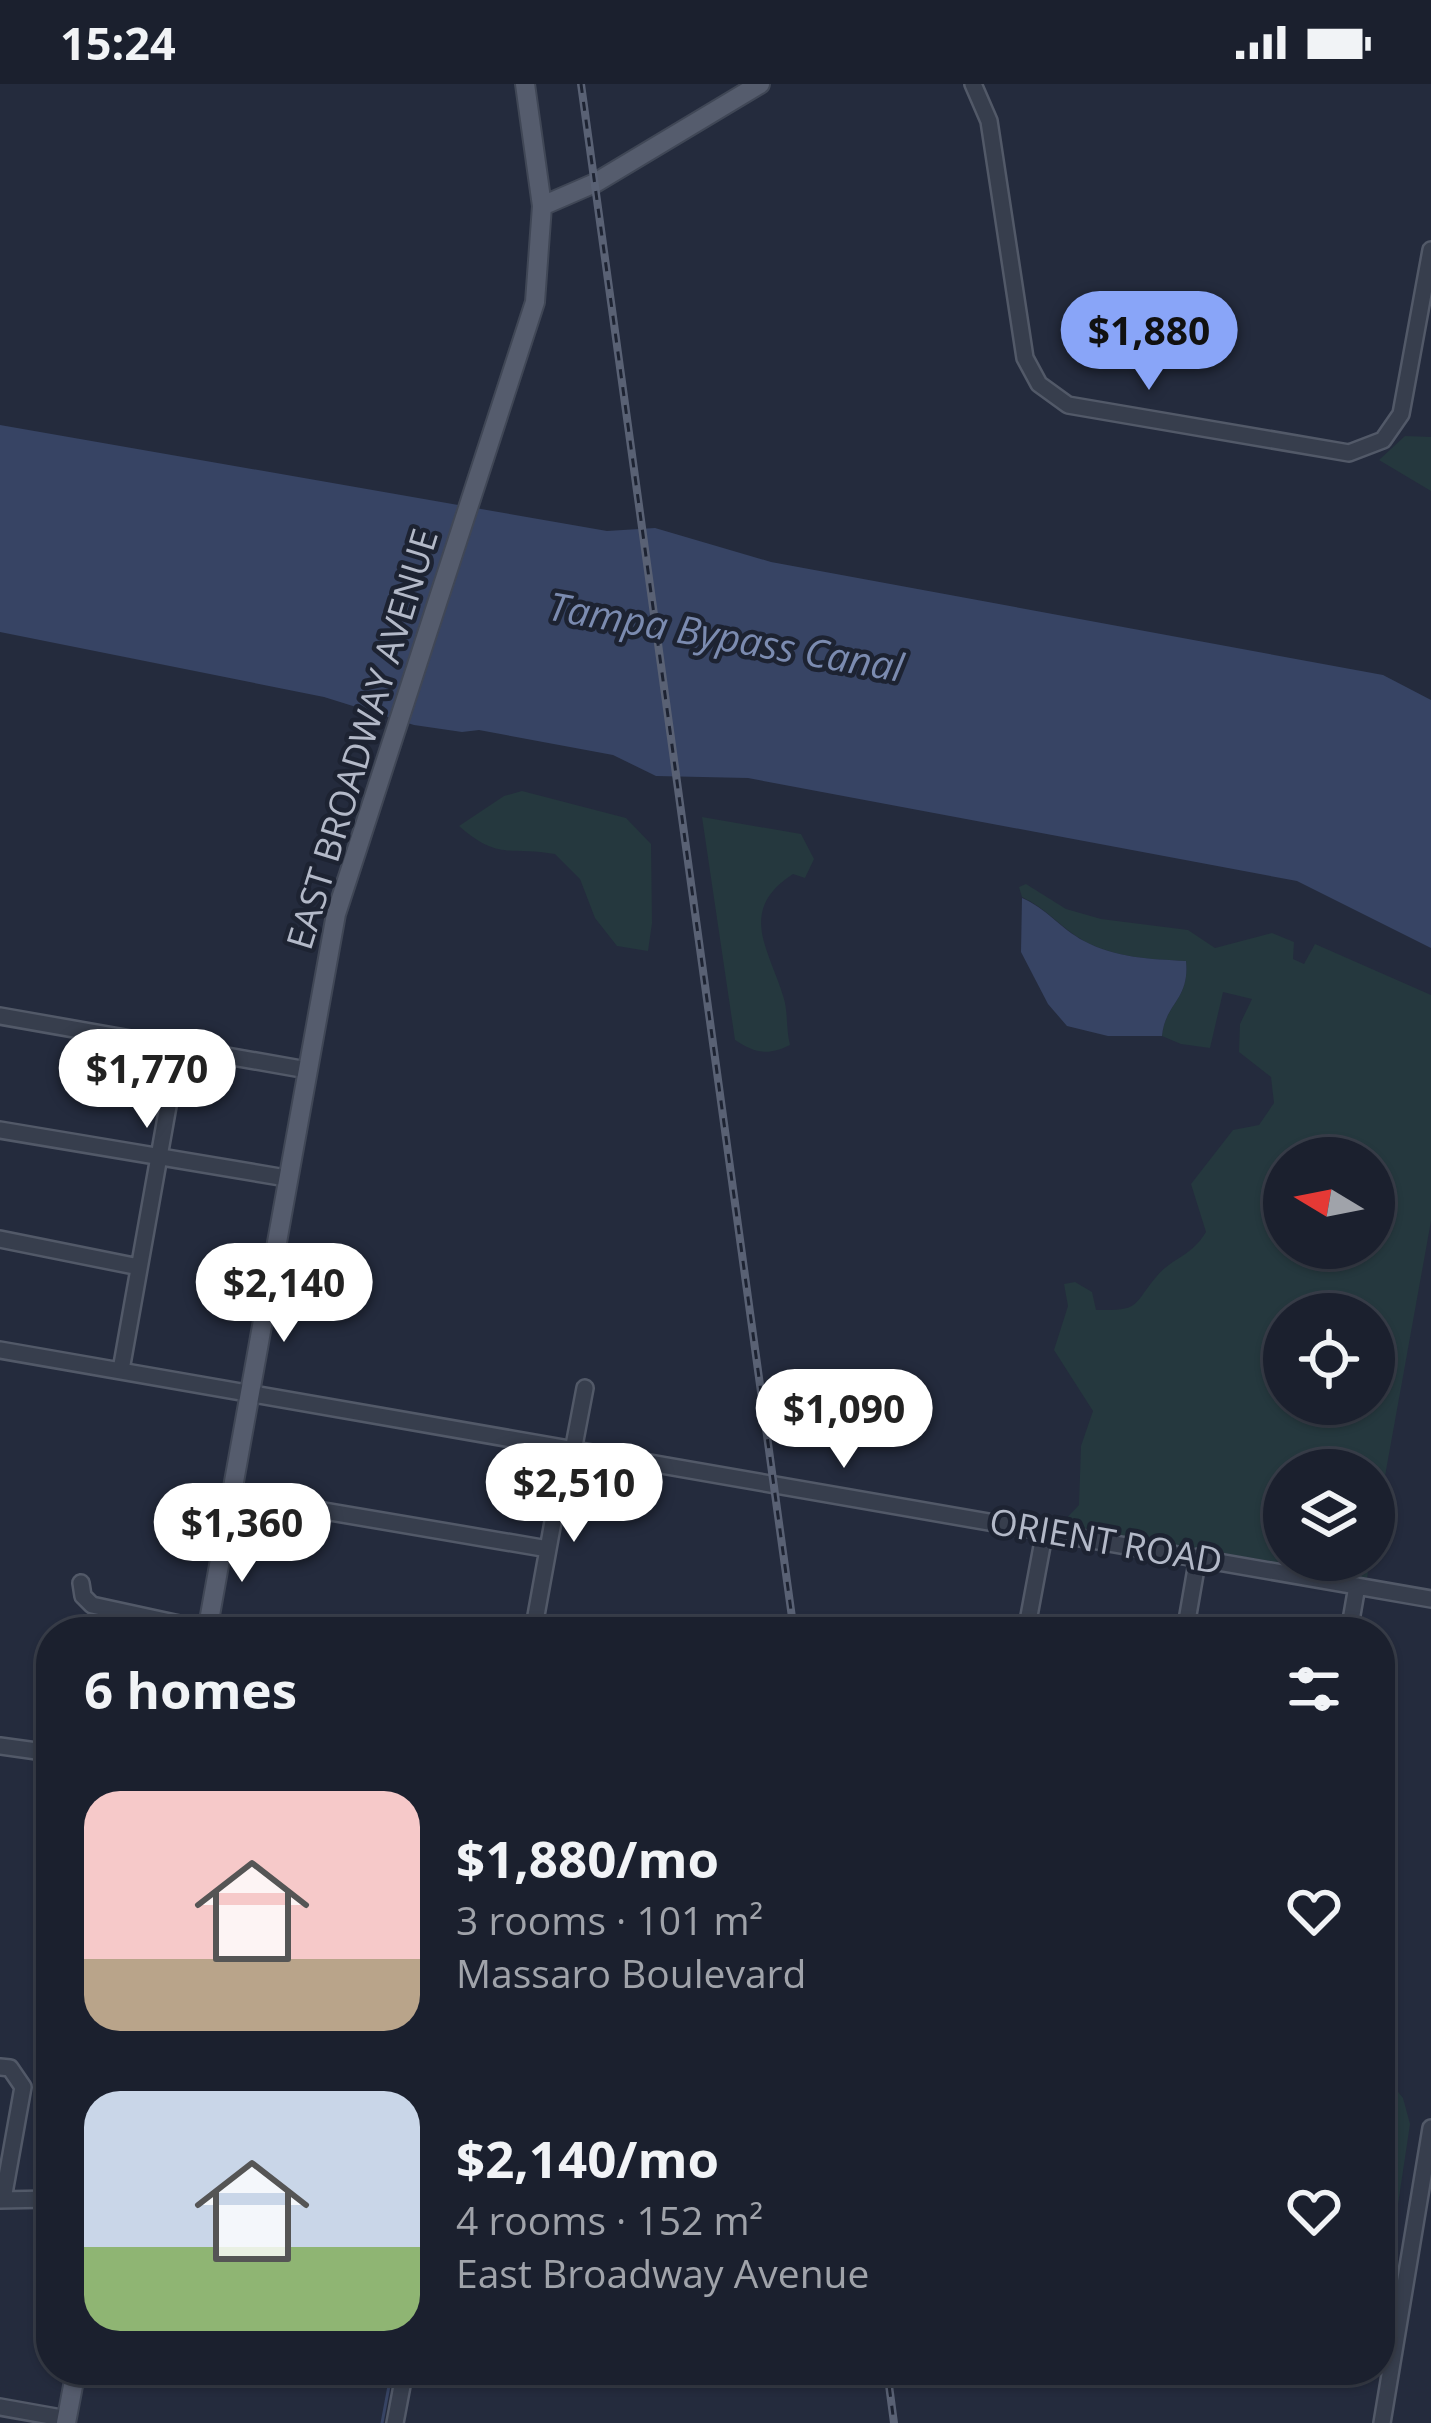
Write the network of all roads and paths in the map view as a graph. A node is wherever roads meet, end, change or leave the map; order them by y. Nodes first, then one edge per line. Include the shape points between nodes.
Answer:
1 (525, 84) edge
2 (760, 84) edge
3 (973, 84) edge
4 (542, 206) junction
5 (1431, 250) edge
6 (0, 1016) edge
7 (178, 1050) junction
8 (307, 1070) junction
9 (0, 1130) edge
10 (158, 1159) junction
11 (286, 1178) junction
12 (0, 1239) edge
13 (139, 1267) junction
14 (0, 1351) edge
15 (121, 1370) junction
16 (585, 1388) dead end
17 (248, 1392) junction
18 (569, 1450) junction
19 (230, 1495) junction
20 (1045, 1530) junction
21 (548, 1549) junction
22 (1198, 1557) junction
23 (81, 1583) dead end
24 (1357, 1586) junction
25 (1431, 1599) edge
26 (145, 1617) edge
27 (209, 1617) edge
28 (536, 1617) edge
29 (1029, 1617) edge
30 (1188, 1617) edge
31 (1352, 1617) edge
32 (0, 1746) edge
33 (36, 1751) edge
34 (0, 2067) edge
35 (1431, 2128) edge
36 (1, 2199) edge
37 (36, 2199) edge
38 (1395, 2345) edge
39 (73, 2385) edge
40 (402, 2385) edge
41 (1388, 2385) edge
42 (0, 2407) edge
43 (66, 2421) edge
44 (395, 2423) edge
45 (1382, 2423) edge

1 - 4 main road, EAST BROADWAY AVENUE
2 - 4 main road
3 - 5 street via 988,121 1025,358 1039,384 1068,405 1349,453 1383,440 1401,414
4 - 8 main road, EAST BROADWAY AVENUE via 535,302 336,914
6 - 7 street
7 - 8 street
7 - 10 street
8 - 11 main road, EAST BROADWAY AVENUE
9 - 10 street
10 - 11 street
10 - 13 street
11 - 17 main road, EAST BROADWAY AVENUE
12 - 13 street
13 - 15 street
14 - 15 street, ORIENT ROAD
15 - 17 street, ORIENT ROAD
16 - 18 street
17 - 18 street, ORIENT ROAD
17 - 19 main road, EAST BROADWAY AVENUE
18 - 20 street, ORIENT ROAD
18 - 21 street
19 - 21 street
19 - 27 main road, EAST BROADWAY AVENUE
20 - 22 street, ORIENT ROAD
20 - 29 street
21 - 28 street
22 - 24 street, ORIENT ROAD
22 - 30 street
23 - 26 street via 92,1605
24 - 25 street, ORIENT ROAD
24 - 31 street
32 - 33 street
34 - 36 street via 23,2087
35 - 38 street
36 - 37 street
39 - 43 main road
40 - 44 street
41 - 45 street
42 - 43 street

